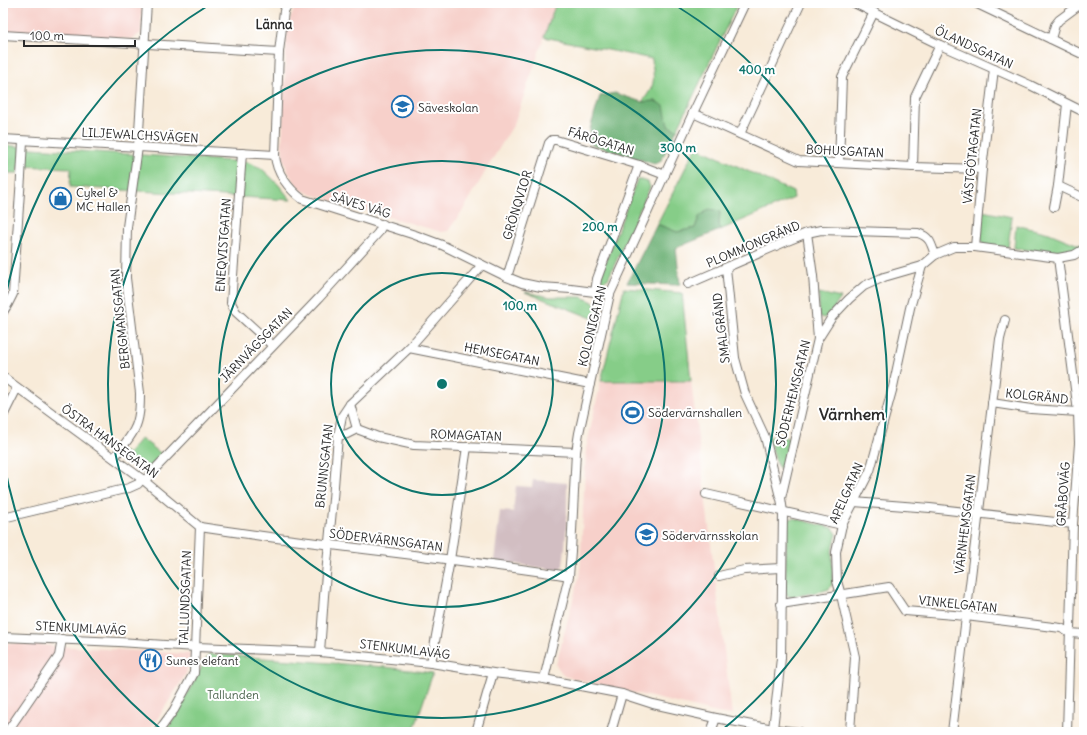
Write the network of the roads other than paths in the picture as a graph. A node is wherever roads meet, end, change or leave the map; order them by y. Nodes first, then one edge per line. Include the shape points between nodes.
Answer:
1 (147, 3) edge
2 (289, 3) edge
3 (745, 3) edge
4 (801, 3) edge
5 (854, 3) edge
6 (975, 3) edge
7 (1082, 3) edge
8 (874, 12) junction
9 (3, 35) edge
10 (1051, 39) junction
11 (145, 44) junction
12 (940, 45) junction
13 (279, 52) junction
14 (1084, 55) edge
15 (994, 69) junction
16 (1067, 104) junction
17 (1084, 112) edge
18 (693, 113) junction
19 (740, 134) junction
20 (3, 139) edge
21 (552, 140) joint
22 (23, 141) junction
23 (138, 147) junction
24 (242, 153) junction
25 (275, 155) junction
26 (839, 163) junction
27 (639, 165) junction
28 (913, 167) junction
29 (982, 169) junction
30 (665, 176) junction
31 (1058, 186) junction
32 (1084, 198) edge
33 (1054, 207) dead end
34 (383, 224) junction
35 (807, 233) junction
36 (975, 247) junction
37 (1084, 250) edge
38 (935, 255) junction
39 (1058, 258) junction
40 (482, 265) junction
41 (922, 266) junction
42 (726, 268) junction
43 (507, 277) junction
44 (688, 284) dead end
45 (595, 292) junction
46 (610, 294) junction
47 (3, 312) edge
48 (1005, 320) dead end
49 (818, 339) junction
50 (272, 345) junction
51 (409, 348) junction
52 (3, 377) edge
53 (590, 384) junction
54 (17, 388) junction
55 (992, 403) junction
56 (350, 404) junction
57 (1078, 412) junction
58 (3, 416) edge
59 (357, 429) junction
60 (338, 436) junction
61 (1081, 443) edge
62 (467, 447) junction
63 (576, 452) junction
64 (114, 458) junction
65 (144, 480) junction
66 (706, 494) dead end
67 (781, 498) junction
68 (854, 502) junction
69 (783, 512) junction
70 (979, 514) junction
71 (3, 518) edge
72 (842, 524) junction
73 (1073, 524) junction
74 (200, 527) junction
75 (329, 544) junction
76 (450, 560) junction
77 (781, 568) junction
78 (569, 576) junction
79 (719, 576) dead end
80 (841, 595) junction
81 (781, 604) junction
82 (966, 616) junction
83 (1070, 633) junction
84 (1084, 634) edge
85 (3, 637) edge
86 (62, 639) junction
87 (196, 647) junction
88 (320, 652) junction
89 (431, 663) junction
90 (493, 673) junction
91 (544, 679) junction
92 (622, 694) junction
93 (716, 718) junction
94 (773, 730) junction
95 (7, 732) edge
96 (158, 732) edge
97 (476, 732) edge
98 (611, 732) edge
99 (711, 732) edge
100 (794, 732) edge
101 (799, 732) edge
102 (850, 732) edge
103 (952, 732) edge
104 (1067, 732) edge

1 - 11 street, BERGMANSGATAN
2 - 13 street, SÄVES VÄG via 284,11
3 - 18 street, KOLONIGATAN
4 - 19 street
5 - 8 street, ÖLANDSGATAN
6 - 10 street
7 - 10 street via 1059,20
8 - 12 street, ÖLANDSGATAN
8 - 26 street via 842,77
9 - 11 street
10 - 14 street
11 - 13 street
11 - 23 street, BERGMANSGATAN
12 - 15 street, ÖLANDSGATAN
12 - 28 street via 915,97
13 - 25 street, SÄVES VÄG
15 - 16 street, ÖLANDSGATAN
15 - 29 street, VÄSTGÖTAGATAN
16 - 17 street, ÖLANDSGATAN
16 - 31 street
18 - 19 street, BOHUSGATAN
18 - 30 street, KOLONIGATAN
19 - 26 street, BOHUSGATAN via 799,161
20 - 22 street, LILJEWALCHSVÄGEN
21 - 27 street, FÅRÖGATAN
21 - 43 street, GRÖNQVIOR
22 - 23 street, LILJEWALCHSVÄGEN
22 - 47 street via 13,294
23 - 24 street, LILJEWALCHSVÄGEN
23 - 64 street, BERGMANSGATAN via 127,227 126,278 140,406 134,429
24 - 25 street, LILJEWALCHSVÄGEN
24 - 50 street, ENEQVISTGATAN via 231,303 236,312
25 - 34 street, SÄVES VÄG via 284,180 302,199
26 - 28 street, BOHUSGATAN
27 - 30 street, FÅRÖGATAN
27 - 45 street via 597,279
28 - 29 street, BOHUSGATAN
29 - 36 street, VÄSTGÖTAGATAN
30 - 46 street, KOLONIGATAN
31 - 32 street
31 - 33 street
34 - 40 street, SÄVES VÄG via 442,245
34 - 50 street, JÄRNVÄGSGATAN via 378,233
35 - 38 street, PLOMMONGRÄND via 821,230 918,233 926,236
35 - 42 street, PLOMMONGRÄND
35 - 49 street
36 - 38 street, SÖDERHEMSGATAN via 954,247
36 - 39 street, SÖDERHEMSGATAN
37 - 39 street, SÖDERHEMSGATAN
38 - 41 street, SÖDERHEMSGATAN
39 - 57 street, GRÅBOVÄG
40 - 43 street, SÄVES VÄG
40 - 51 street, BRUNNSGATAN
41 - 49 street, SÖDERHEMSGATAN via 864,286 832,317
41 - 68 street, APELGATAN via 870,471
42 - 44 street, PLOMMONGRÄND
42 - 67 street, SMALGRÄND via 735,358 745,394 765,437
43 - 45 street, SÄVES VÄG via 541,287
45 - 46 street, SÄVES VÄG
46 - 53 street, KOLONIGATAN
48 - 55 street, VÄRNHEMSGATAN
49 - 67 street, SÖDERHEMSGATAN
50 - 65 street, JÄRNVÄGSGATAN
51 - 53 street, HEMSEGATAN
51 - 56 street, BRUNNSGATAN
52 - 54 street, ÖSTRA HANSEGATAN
53 - 63 street, KOLONIGATAN
54 - 58 street
54 - 64 street, ÖSTRA HANSEGATAN
55 - 57 street, KOLGRÄND
55 - 70 street, VÄRNHEMSGATAN
56 - 59 street
56 - 60 street, BRUNNSGATAN via 342,416
57 - 61 street, GRÅBOVÄG
59 - 60 street
59 - 62 street, ROMAGATAN via 378,437 414,445
60 - 75 street, BRUNNSGATAN
61 - 73 street, GRÅBOVÄG
62 - 63 street, ROMAGATAN
62 - 76 street
63 - 78 street, KOLONIGATAN
64 - 65 street, ÖSTRA HANSEGATAN
65 - 71 street, JÄRNVÄGSGATAN via 129,488
65 - 74 street, ÖSTRA HANSEGATAN
66 - 69 street
67 - 69 street, SÖDERHEMSGATAN
68 - 70 street
68 - 72 street, APELGATAN
69 - 72 street
69 - 77 street, SÖDERHEMSGATAN
70 - 73 street
70 - 82 street, VÄRNHEMSGATAN
72 - 80 street, APELGATAN via 836,552 837,582
73 - 83 street, GRÅBOVÄG
74 - 75 street, SÖDERVÄRNSGATAN
74 - 87 street, TALLUNDSGATAN
75 - 76 street, SÖDERVÄRNSGATAN
75 - 88 street, BRUNNSGATAN
76 - 78 street, SÖDERVÄRNSGATAN
76 - 89 street
77 - 79 street via 744,570
77 - 81 street, SÖDERHEMSGATAN
78 - 91 street, KOLONIGATAN
80 - 81 street
80 - 82 street, VINKELGATAN via 889,587 905,610
80 - 102 street, APELGATAN via 855,657
81 - 94 street, SÖDERHEMSGATAN via 781,658
82 - 83 street, VINKELGATAN via 1061,628
82 - 103 street, VÄRNHEMSGATAN
83 - 84 street, VINKELGATAN
83 - 104 street, GRÅBOVÄG
85 - 86 street, STENKUMLAVÄG
86 - 87 street, STENKUMLAVÄG
86 - 95 street via 59,656
87 - 88 street, STENKUMLAVÄG
87 - 96 street, TALLUNDSGATAN via 194,673 174,710
88 - 89 street, STENKUMLAVÄG
89 - 90 street, STENKUMLAVÄG
90 - 91 street, STENKUMLAVÄG
90 - 97 street
91 - 92 street, STENKUMLAVÄG
92 - 93 street, STENKUMLAVÄG via 653,704
92 - 98 street
93 - 94 street, STENKUMLAVÄG
93 - 99 street
94 - 100 street, STENKUMLAVÄG
100 - 101 street, STENKUMLAVÄG

